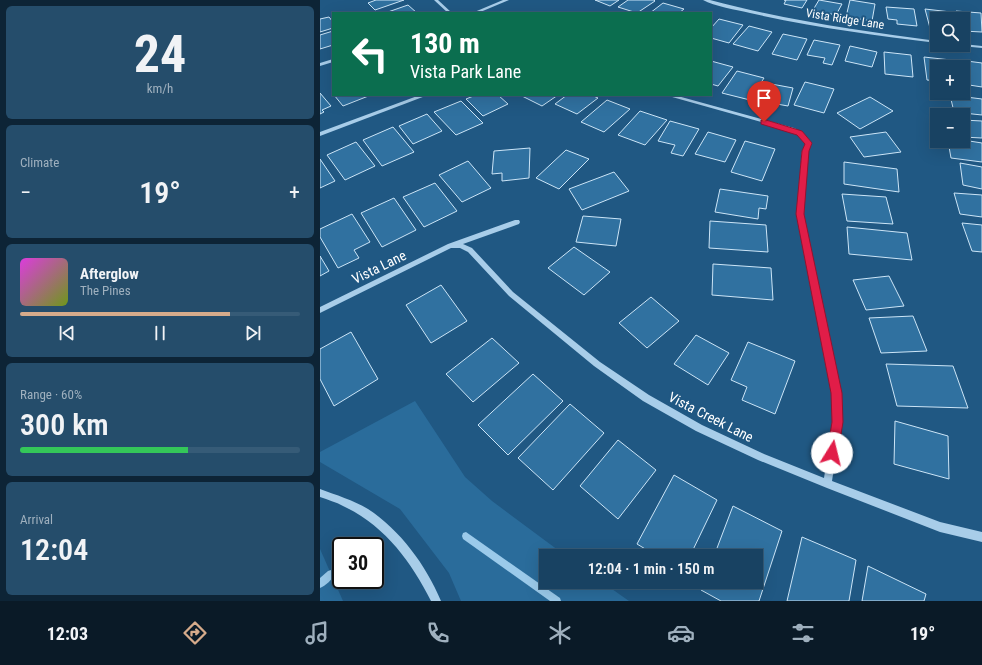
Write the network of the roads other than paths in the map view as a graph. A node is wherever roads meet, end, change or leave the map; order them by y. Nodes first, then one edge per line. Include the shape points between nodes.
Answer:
1 (436, 0) edge
2 (507, 0) edge
3 (705, 0) edge
4 (449, 12) edge
5 (477, 12) edge
6 (930, 41) edge
7 (970, 46) edge
8 (982, 47) edge
9 (332, 60) edge
10 (320, 65) edge
11 (422, 96) edge
12 (672, 96) edge
13 (320, 134) edge
14 (517, 222) dead end
15 (450, 246) junction
16 (320, 310) edge
17 (827, 484) junction
18 (320, 493) edge
19 (982, 537) edge
20 (436, 601) edge

1 - 4 street
2 - 5 street
3 - 6 street, Vista Ridge Lane via 808,24
7 - 8 street
9 - 10 street
11 - 13 street
12 - 17 street via 792,130 800,133 809,143 805,151 800,214 836,393 838,422
14 - 15 street, Vista Lane
15 - 16 street, Vista Lane
15 - 17 street, Vista Creek Lane via 461,246 470,250 511,294 597,364 646,398 699,428 760,457
17 - 19 street, Vista Creek Lane via 940,527
18 - 20 street via 350,504 394,537 415,565

